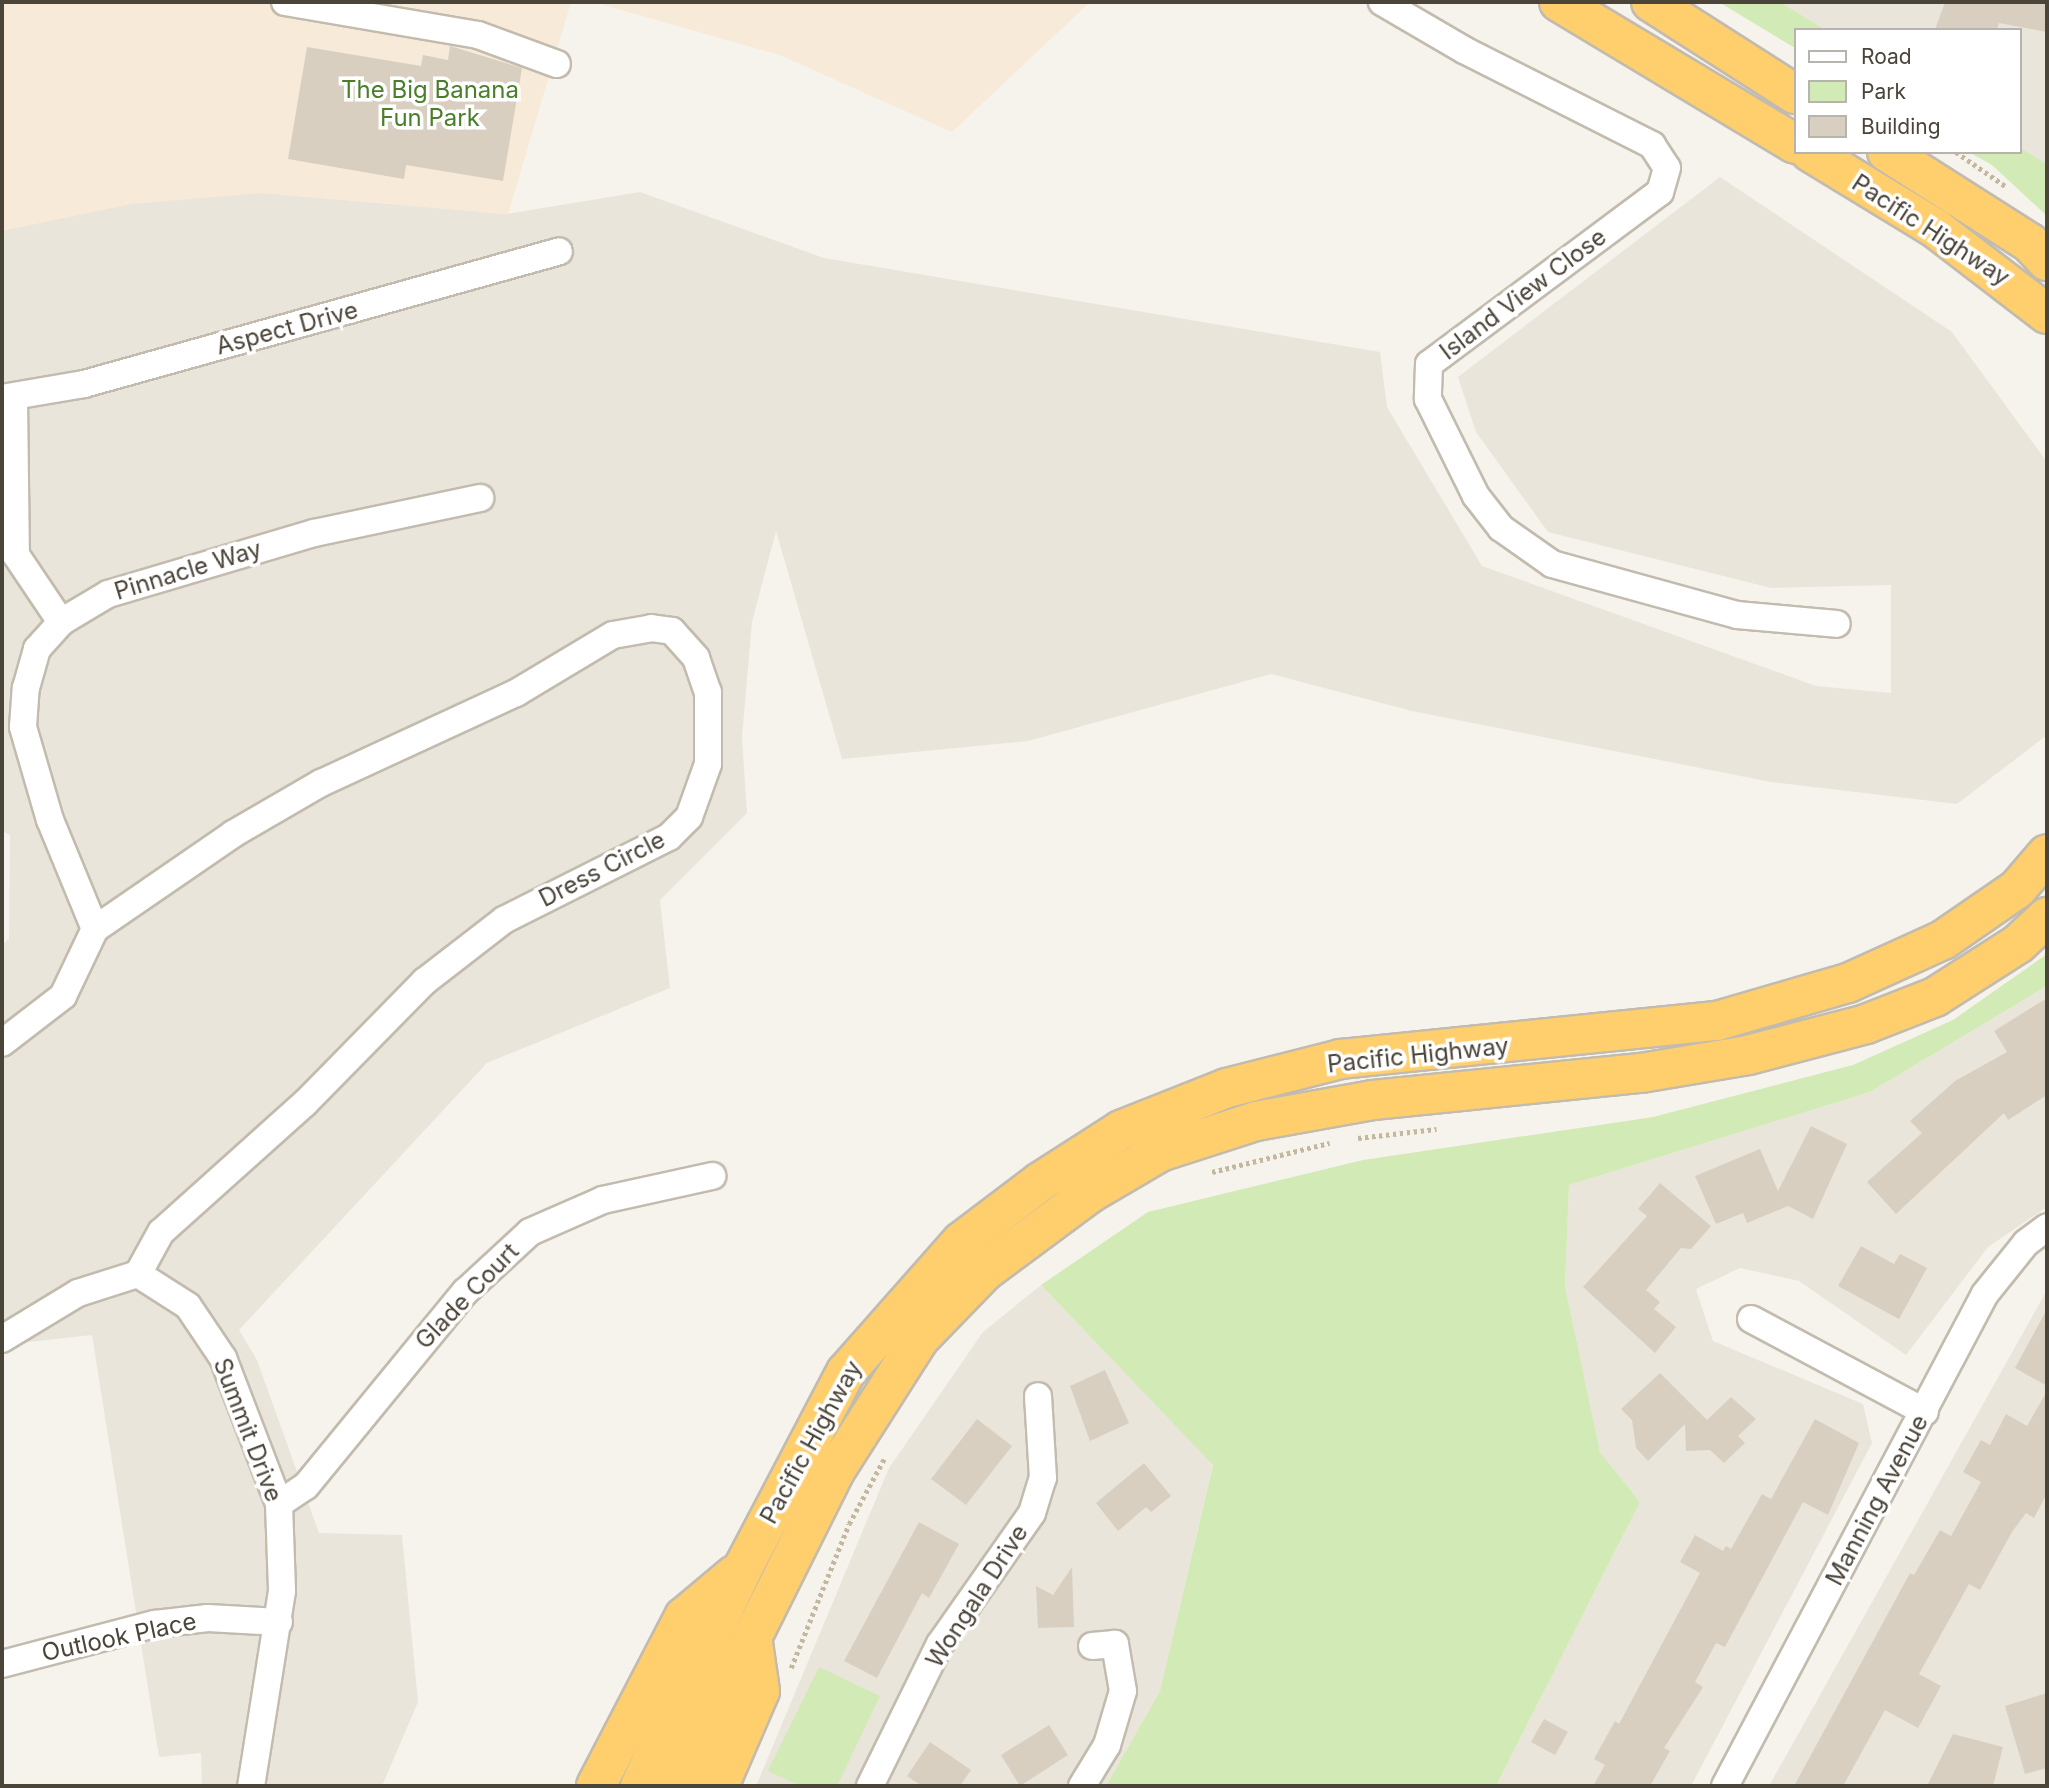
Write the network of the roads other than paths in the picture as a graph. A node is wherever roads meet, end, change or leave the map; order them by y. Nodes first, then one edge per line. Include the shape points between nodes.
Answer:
1 (285, 2) edge
2 (1381, 2) edge
3 (1559, 2) edge
4 (1651, 2) edge
5 (557, 64) dead end
6 (1794, 93) edge
7 (1794, 143) edge
8 (1813, 154) edge
9 (1890, 154) edge
10 (559, 251) dead end
11 (2047, 261) edge
12 (2047, 314) edge
13 (8, 398) edge
14 (480, 498) dead end
15 (61, 622) junction
16 (1837, 624) dead end
17 (2047, 854) edge
18 (2047, 916) edge
19 (95, 929) junction
20 (2, 1043) edge
21 (712, 1176) dead end
22 (2047, 1227) edge
23 (138, 1275) junction
24 (1751, 1319) dead end
25 (2, 1339) edge
26 (1038, 1396) dead end
27 (1924, 1412) junction
28 (279, 1504) junction
29 (744, 1566) junction
30 (279, 1622) junction
31 (753, 1643) junction
32 (1093, 1646) dead end
33 (2, 1664) edge
34 (251, 1786) edge
35 (596, 1786) edge
36 (640, 1786) edge
37 (678, 1786) edge
38 (719, 1786) edge
39 (870, 1786) edge
40 (1082, 1786) edge
41 (1725, 1786) edge

1 - 5 street via 478,35
2 - 16 street, Island View Close via 1464,50 1652,145 1667,168 1660,192 1429,364 1428,399 1476,496 1501,527 1552,564 1737,615
3 - 7 highway
4 - 6 highway
8 - 12 highway, Pacific Highway via 1936,228
9 - 11 highway, Pacific Highway via 2030,243
10 - 13 street, Aspect Drive
13 - 15 street via 16,555
14 - 15 street, Pinnacle Way via 195,565 108,594
15 - 19 street, Pinnacle Way via 37,649 26,688 23,727 50,820
17 - 29 highway, Pacific Highway via 2017,889 1943,940 1848,983 1717,1021 1341,1059 1227,1088 1121,1130 1040,1181 961,1242 895,1311 846,1372
18 - 31 highway, Pacific Highway via 2018,944 1935,997 1866,1024 1748,1055 1641,1073 1373,1100 1256,1121 1160,1152 1034,1230 919,1339 835,1471
19 - 20 street, Dress Circle via 63,996
19 - 23 street, Dress Circle via 233,834 321,783 516,693 613,635 651,628 672,631 703,670 708,764 689,817 669,837 504,920 425,981 305,1103 161,1232
21 - 28 street, Glade Court via 603,1200 530,1232 464,1292 306,1486
22 - 27 street, Manning Avenue via 2026,1243 1985,1294
23 - 25 street via 78,1293
23 - 28 street, Summit Drive via 188,1306 223,1358
24 - 27 street
26 - 39 street, Wongala Drive via 1044,1478 1032,1513 940,1644
27 - 41 street, Manning Avenue
28 - 30 street, Summit Drive
29 - 35 highway via 684,1617
29 - 36 highway, Pacific Highway
30 - 33 street, Outlook Place via 208,1618 155,1624
30 - 34 street, Summit Drive
31 - 37 highway, Pacific Highway
31 - 38 highway via 760,1691
32 - 40 street via 1115,1644 1123,1691 1107,1745

